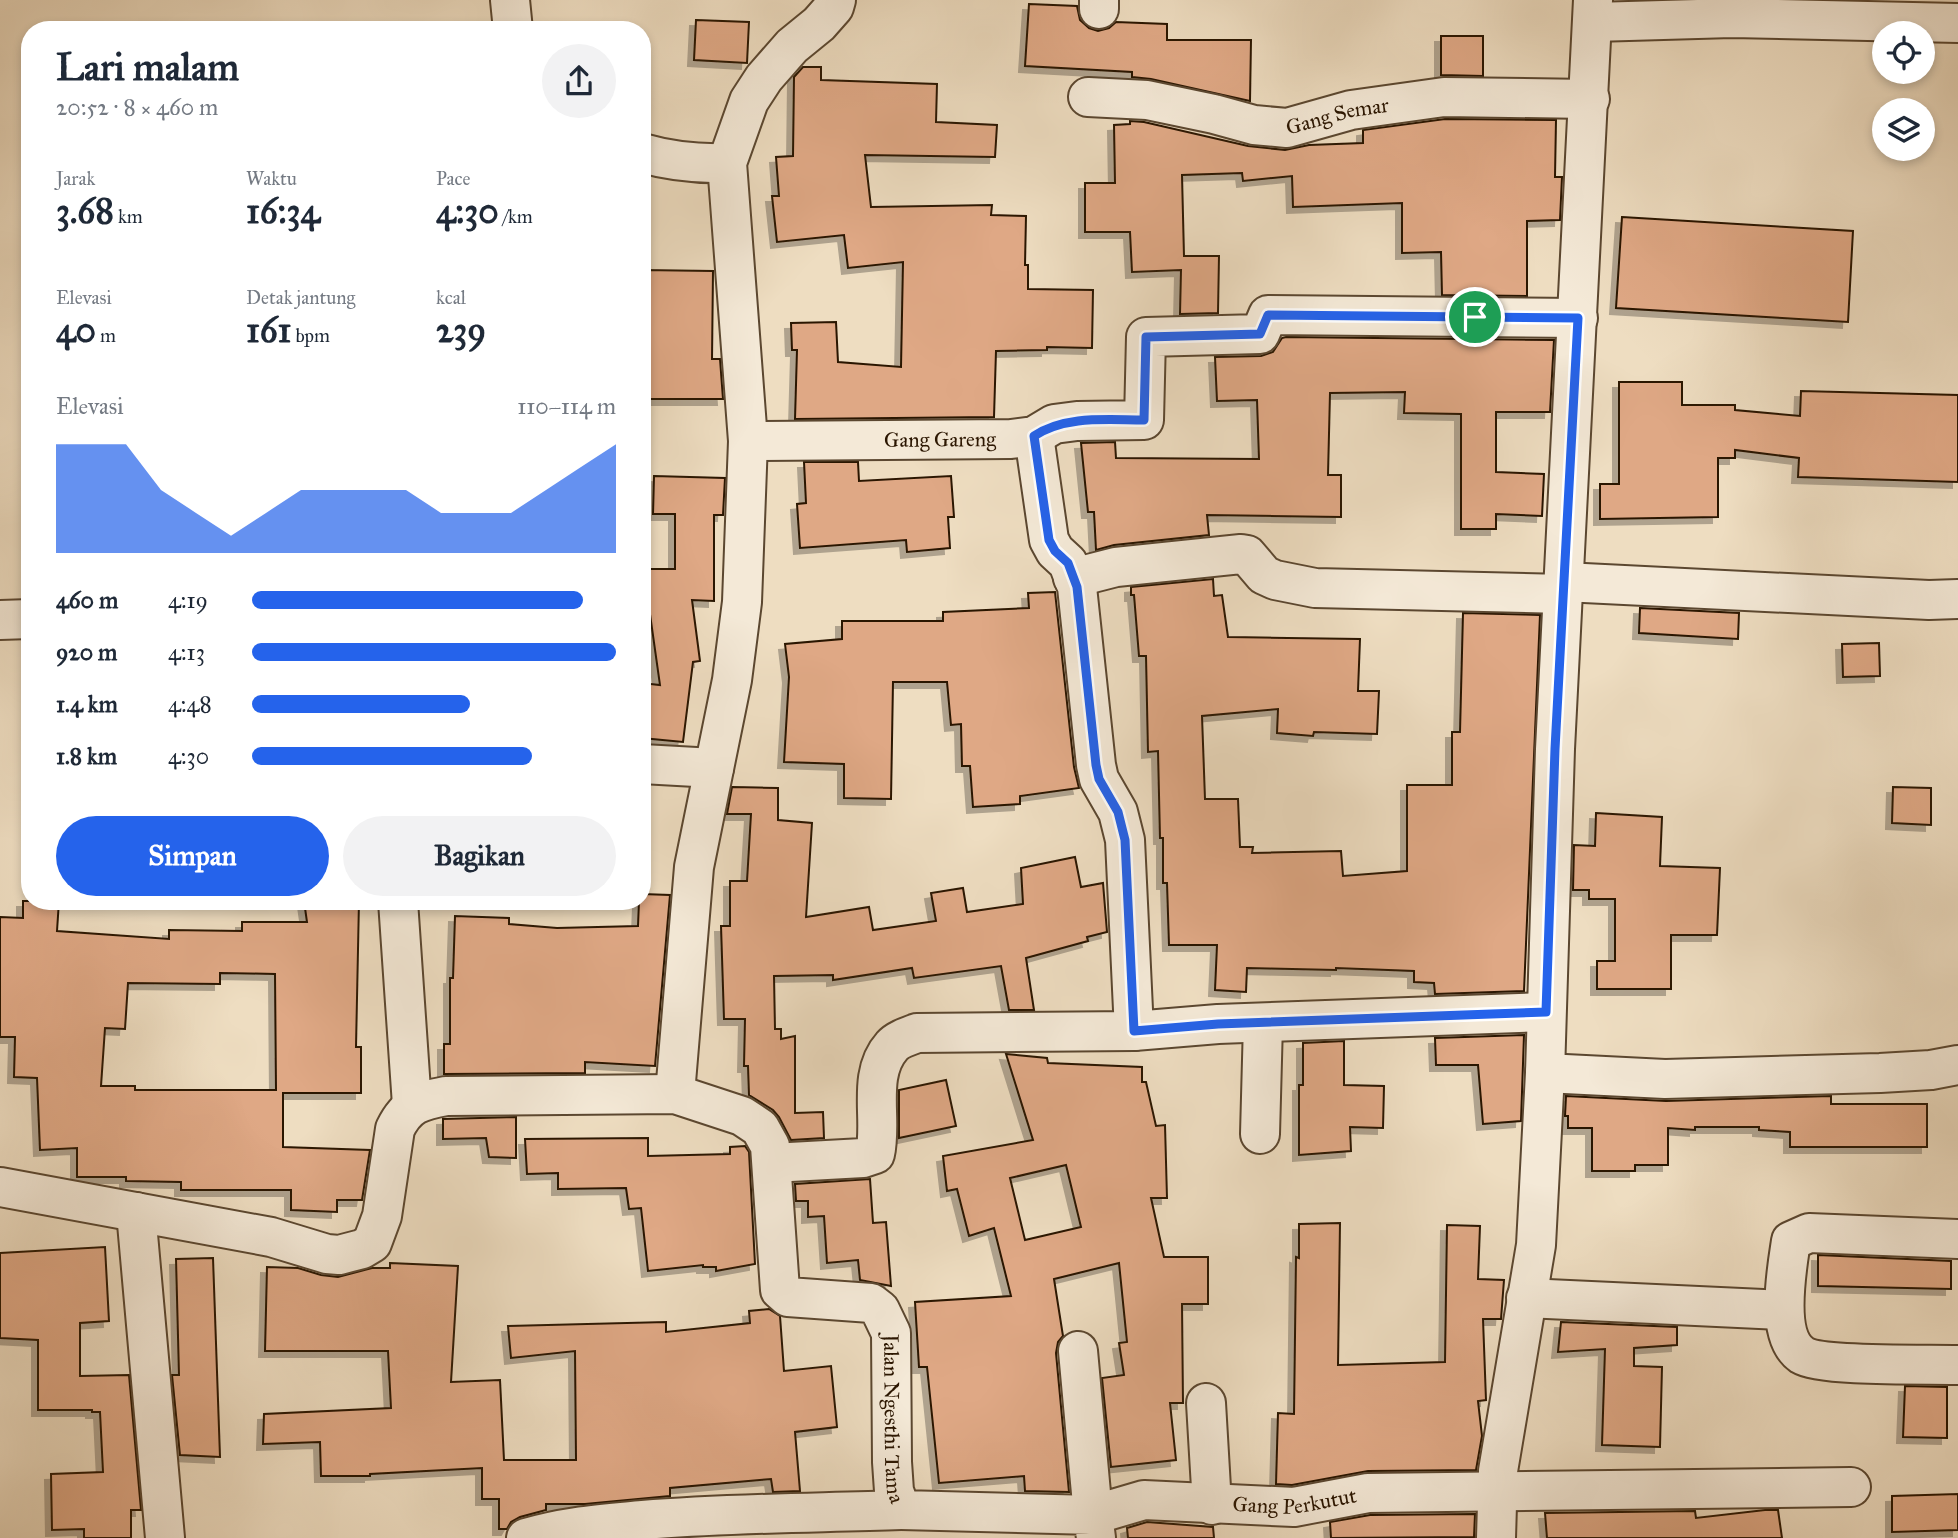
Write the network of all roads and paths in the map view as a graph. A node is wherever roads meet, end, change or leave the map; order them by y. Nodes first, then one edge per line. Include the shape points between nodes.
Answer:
1 (510, 0) edge
2 (836, 0) edge
3 (1594, 11) edge
4 (512, 21) edge
5 (1958, 23) edge
6 (1088, 97) dead end
7 (1590, 99) junction
8 (651, 156) edge
9 (727, 163) junction
10 (1578, 318) junction
11 (1034, 436) junction
12 (748, 441) junction
13 (1073, 578) junction
14 (1564, 588) junction
15 (1958, 599) edge
16 (21, 619) edge
17 (0, 620) edge
18 (651, 764) edge
19 (714, 768) junction
20 (399, 910) edge
21 (1546, 1012) junction
22 (1263, 1023) junction
23 (1134, 1031) junction
24 (1958, 1065) edge
25 (1545, 1073) junction
26 (676, 1094) junction
27 (412, 1105) junction
28 (1260, 1134) dead end
29 (772, 1163) junction
30 (0, 1187) edge
31 (136, 1212) junction
32 (1958, 1239) edge
33 (1526, 1298) junction
34 (1783, 1310) junction
35 (1078, 1350) dead end
36 (1958, 1365) edge
37 (1206, 1403) dead end
38 (1851, 1487) dead end
39 (1497, 1490) junction
40 (1212, 1505) junction
41 (901, 1510) junction
42 (1094, 1526) edge
43 (580, 1532) edge
44 (165, 1538) edge
45 (526, 1538) edge
46 (1496, 1538) edge

1 - 4 street
2 - 9 street via 749,100
3 - 5 street
3 - 7 street
6 - 7 street, Gang Semar via 1147,100 1254,125 1287,128 1351,110 1444,97
7 - 10 street
8 - 9 street
9 - 12 street
10 - 11 street, Gang Gareng via 1268,315 1260,334 1146,337 1144,420 1054,424
10 - 14 street
11 - 12 street, Gang Gareng
11 - 13 street via 1049,540 1068,563
12 - 19 street via 742,602
13 - 14 street via 1116,567 1241,554 1264,575 1315,588
13 - 23 street via 1081,612 1096,765 1118,812 1125,840
14 - 15 street
14 - 21 street
16 - 17 street
18 - 19 street
19 - 26 street via 694,867
20 - 27 street
21 - 22 street
21 - 25 street
22 - 23 street
22 - 28 street
23 - 29 street via 916,1033 893,1044 884,1059 877,1085 875,1154
24 - 25 street via 1880,1073 1665,1079
25 - 33 street via 1536,1245
26 - 27 street, Jalan Ngesthi Tama via 446,1096
26 - 29 street, Jalan Ngesthi Tama via 743,1116 760,1128 770,1146
27 - 31 street via 396,1129 382,1216 372,1243 362,1249 327,1254 271,1237
29 - 41 street, Jalan Ngesthi Tama via 780,1290 788,1297 871,1303 880,1310 891,1333 894,1491
30 - 31 street
31 - 44 street
32 - 34 street via 1809,1233 1791,1241
33 - 34 street
33 - 39 street
34 - 36 street via 1790,1340 1801,1354 1812,1358
35 - 42 street
37 - 40 street
38 - 39 street, Gang Perkutut
39 - 40 street, Gang Perkutut via 1368,1493 1294,1507
39 - 46 street
40 - 42 street, Gang Perkutut via 1144,1500
41 - 42 street, Jalan Ngesthi Tama
41 - 43 street via 758,1512
43 - 45 street via 560,1528

